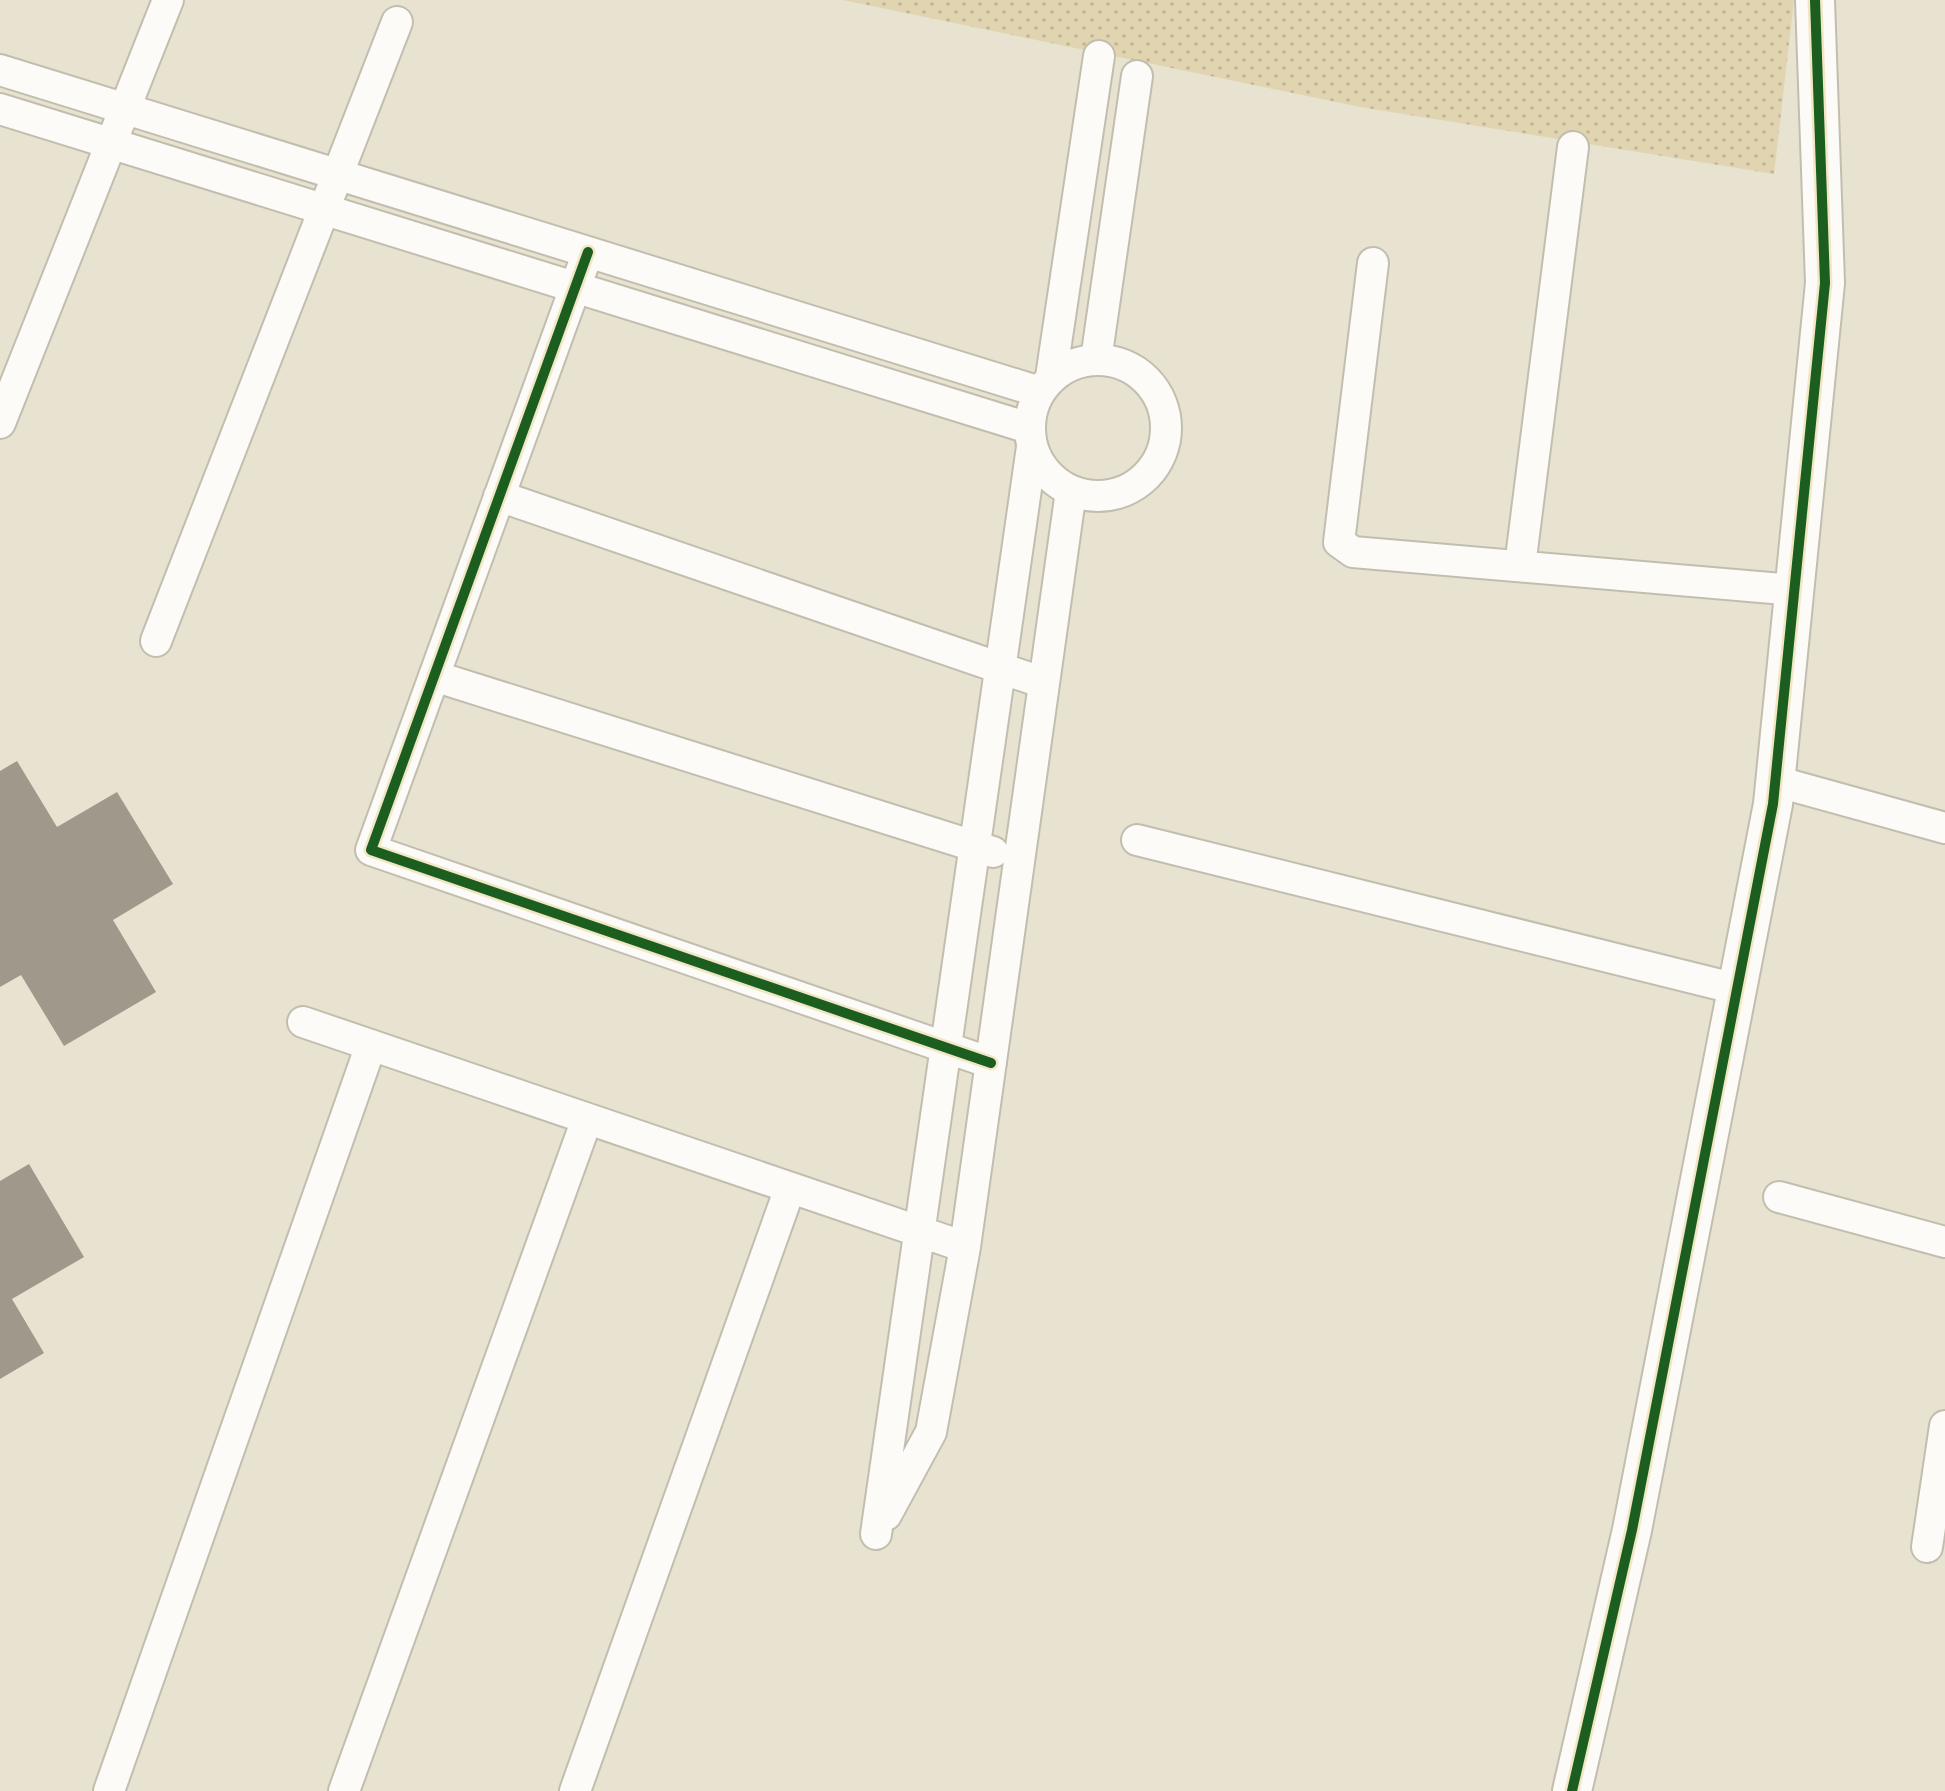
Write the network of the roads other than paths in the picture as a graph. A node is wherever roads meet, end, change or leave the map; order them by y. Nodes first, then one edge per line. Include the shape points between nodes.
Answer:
1 (168, 0) edge
2 (1815, 0) edge
3 (397, 22) dead end
4 (1099, 56) dead end
5 (0, 70) edge
6 (1137, 76) dead end
7 (0, 109) edge
8 (125, 109) junction
9 (111, 144) junction
10 (1573, 147) dead end
11 (338, 174) junction
12 (324, 210) junction
13 (588, 252) junction
14 (1373, 263) dead end
15 (575, 287) junction
16 (1096, 360) junction
17 (1046, 384) junction
18 (0, 423) edge
19 (1030, 437) junction
20 (1071, 491) junction
21 (499, 496) junction
22 (1520, 566) junction
23 (1794, 590) junction
24 (156, 641) dead end
25 (1000, 668) junction
26 (434, 676) junction
27 (1044, 683) junction
28 (1775, 781) junction
29 (1945, 828) edge
30 (1137, 840) dead end
31 (975, 846) junction
32 (1019, 860) junction
33 (1737, 989) junction
34 (303, 1022) dead end
35 (371, 1045) junction
36 (946, 1047) junction
37 (991, 1063) junction
38 (587, 1119) junction
39 (790, 1188) junction
40 (1779, 1197) dead end
41 (918, 1231) junction
42 (1945, 1242) edge
43 (965, 1247) junction
44 (1945, 1426) edge
45 (1927, 1547) dead end
46 (109, 1791) edge
47 (344, 1791) edge
48 (575, 1791) edge
49 (1572, 1791) edge

1 - 8 street
2 - 23 street via 1825,283
3 - 11 street
4 - 17 street
5 - 8 street
6 - 16 street
7 - 9 street
8 - 9 street
8 - 11 street
9 - 12 street
9 - 18 street
10 - 22 street
11 - 12 street
11 - 13 street
12 - 15 street
12 - 24 street
13 - 15 street
13 - 17 street
14 - 22 street via 1339,542 1353,552
15 - 19 street
15 - 21 street
16 - 17 street via 1067,367
16 - 20 street via 1122,364 1152,386 1162,403 1166,441 1154,467 1131,488 1112,495
17 - 19 street
19 - 20 street via 1040,465
19 - 25 street
20 - 27 street
21 - 25 street
21 - 26 street
22 - 23 street
23 - 28 street
25 - 27 street
25 - 31 street
26 - 31 street
26 - 36 street via 371,850
27 - 32 street
28 - 29 street
28 - 33 street
30 - 33 street
31 - 32 street
31 - 36 street
32 - 37 street
33 - 49 street via 1632,1530
34 - 35 street
35 - 38 street
35 - 46 street
36 - 37 street
36 - 41 street
37 - 43 street
38 - 39 street
38 - 47 street
39 - 41 street
39 - 48 street
40 - 42 street
41 - 43 street
41 - 43 street via 876,1534 931,1432
44 - 45 street

